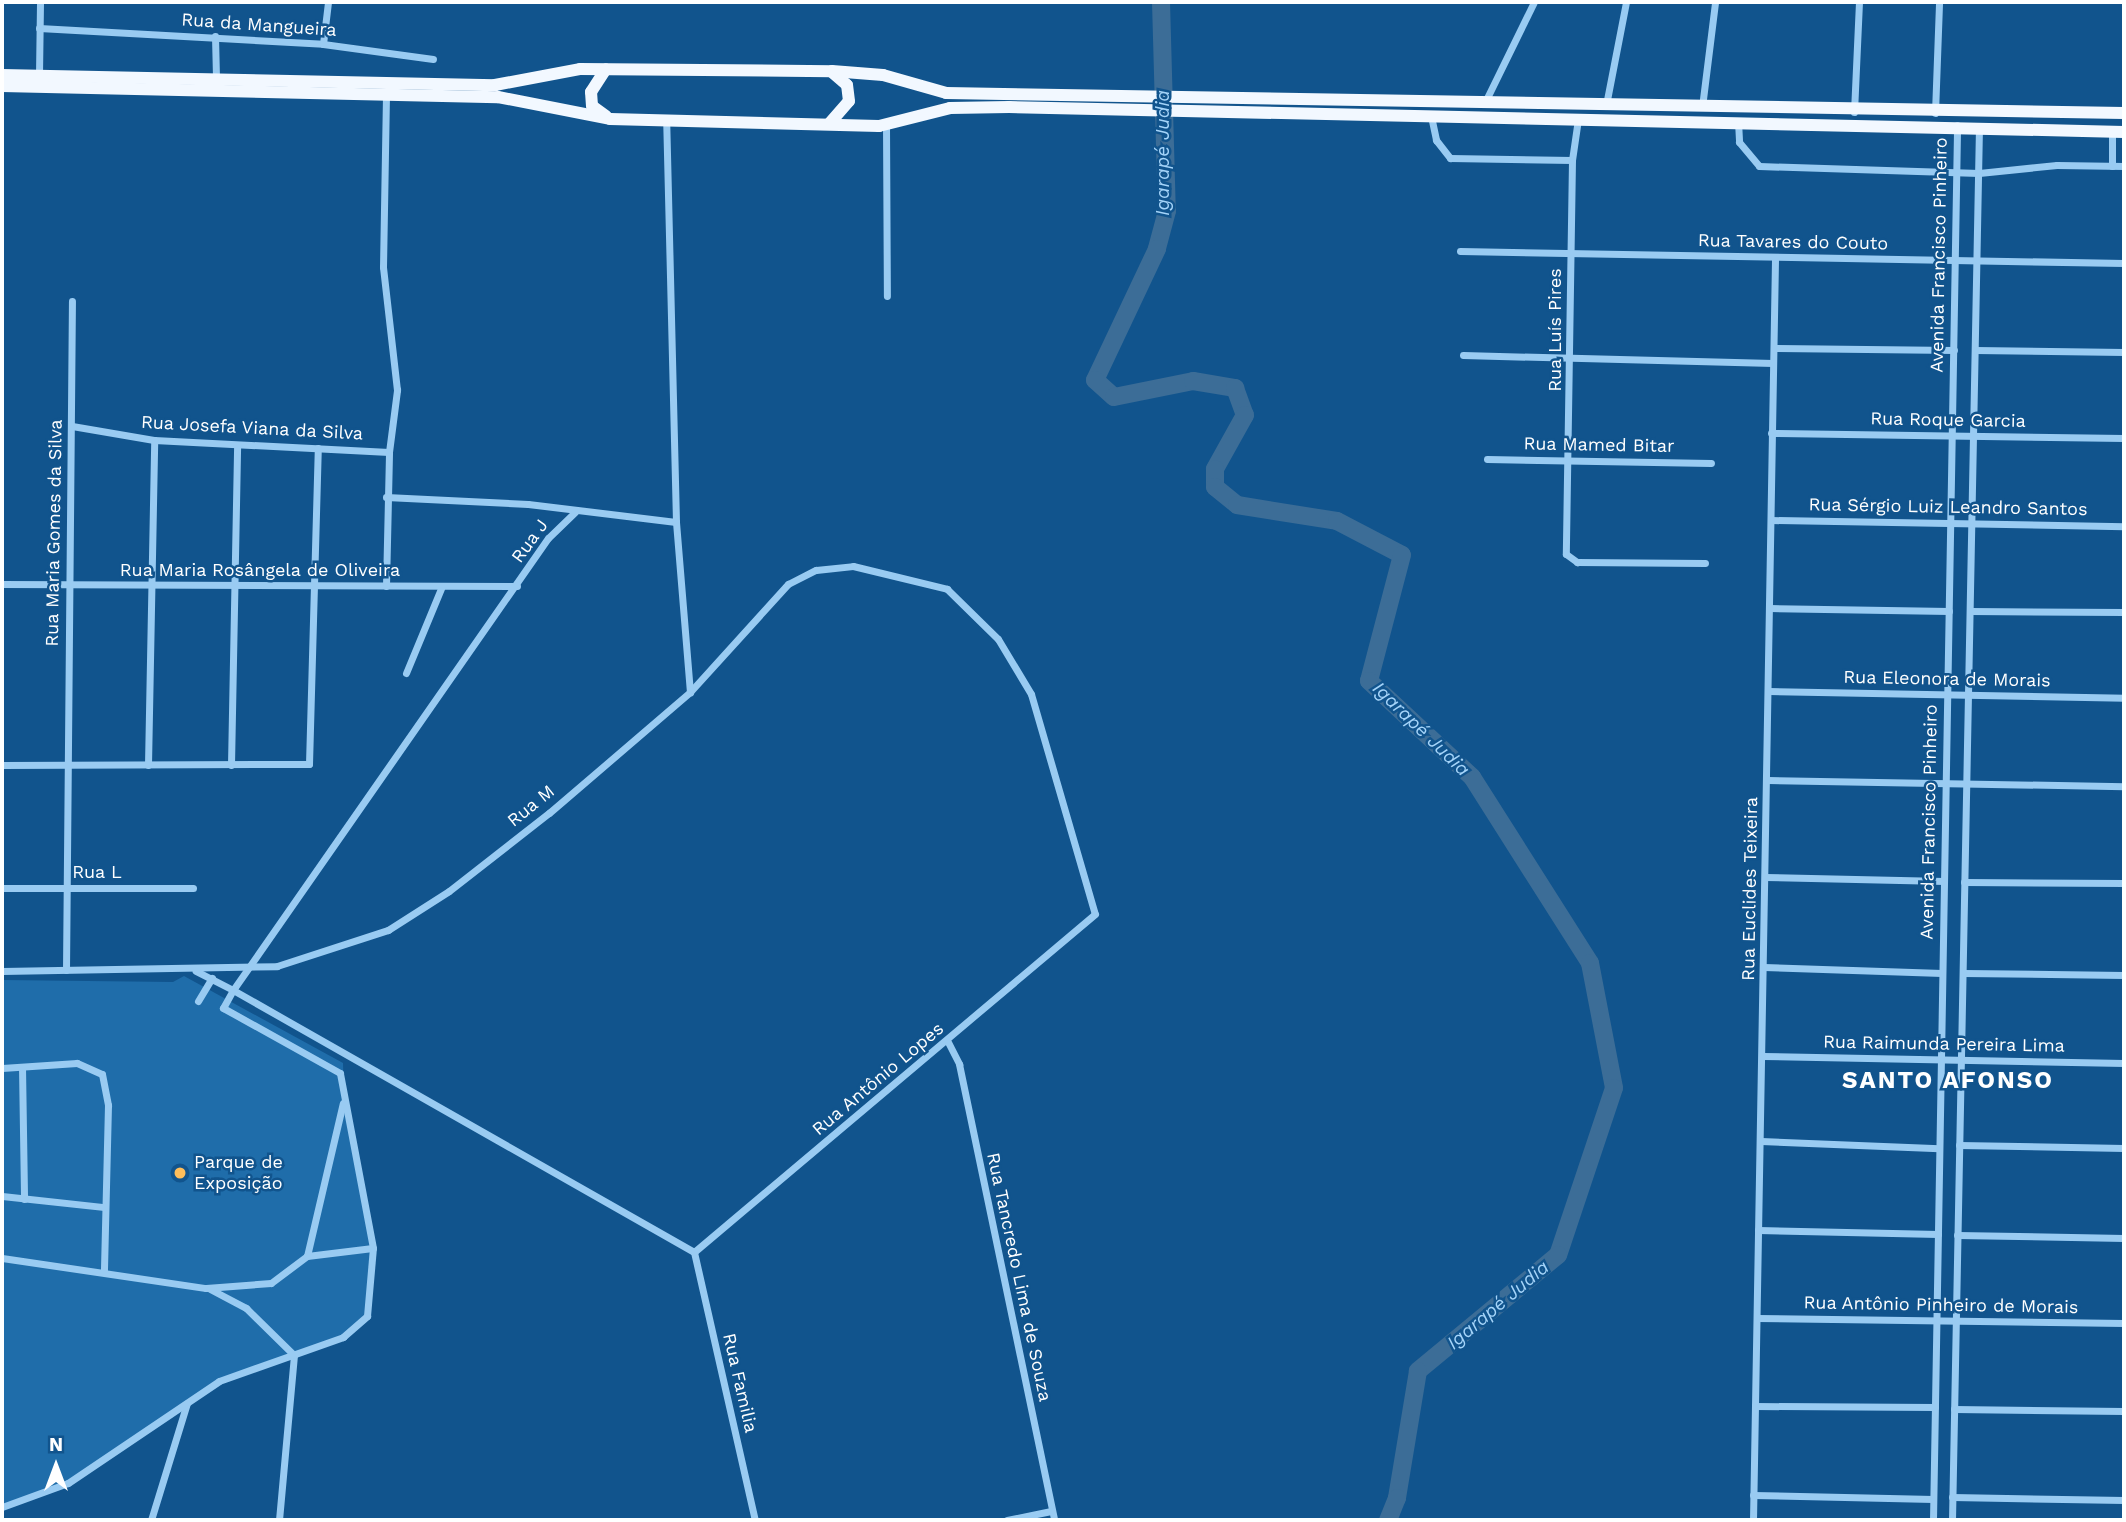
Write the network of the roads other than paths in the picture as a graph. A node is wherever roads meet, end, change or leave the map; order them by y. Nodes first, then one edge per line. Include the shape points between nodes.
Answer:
1 (40, 2) edge
2 (328, 2) edge
3 (1534, 2) edge
4 (1626, 2) edge
5 (1715, 2) edge
6 (1859, 2) edge
7 (1939, 2) edge
8 (39, 27) junction
9 (215, 36) junction
10 (323, 44) junction
11 (433, 59) dead end
12 (606, 69) junction
13 (832, 71) junction
14 (2, 75) edge
15 (39, 75) junction
16 (216, 78) junction
17 (2, 86) edge
18 (386, 93) junction
19 (1083, 102) junction
20 (1216, 104) junction
21 (1483, 106) junction
22 (1605, 106) junction
23 (1702, 108) junction
24 (2051, 112) junction
25 (1854, 113) junction
26 (1935, 113) junction
27 (2124, 113) edge
28 (1430, 115) junction
29 (610, 119) junction
30 (1578, 119) junction
31 (666, 120) junction
32 (1738, 121) junction
33 (828, 124) junction
34 (886, 125) junction
35 (1957, 125) junction
36 (1979, 126) junction
37 (2048, 130) junction
38 (2118, 132) edge
39 (1572, 160) junction
40 (2112, 166) junction
41 (2124, 166) edge
42 (1956, 173) junction
43 (1979, 173) junction
44 (1460, 251) dead end
45 (1571, 251) junction
46 (1775, 258) junction
47 (1955, 261) junction
48 (1977, 261) junction
49 (2124, 263) edge
50 (887, 296) dead end
51 (72, 301) dead end
52 (1774, 348) junction
53 (1954, 349) junction
54 (1975, 350) junction
55 (2124, 352) edge
56 (1463, 355) dead end
57 (1572, 356) junction
58 (1773, 363) junction
59 (72, 426) junction
60 (1771, 433) junction
61 (1952, 436) junction
62 (1973, 436) junction
63 (2124, 438) edge
64 (153, 440) junction
65 (237, 445) junction
66 (318, 448) junction
67 (389, 452) junction
68 (1487, 459) dead end
69 (1569, 459) junction
70 (1711, 463) dead end
71 (386, 497) junction
72 (575, 512) junction
73 (1771, 520) junction
74 (676, 522) junction
75 (1950, 523) junction
76 (1972, 524) junction
77 (2124, 526) edge
78 (1705, 563) dead end
79 (2, 584) edge
80 (69, 585) junction
81 (235, 585) junction
82 (150, 586) junction
83 (316, 586) junction
84 (386, 586) junction
85 (442, 586) junction
86 (517, 586) junction
87 (1770, 608) junction
88 (1949, 611) junction
89 (1970, 611) junction
90 (2124, 612) edge
91 (406, 673) dead end
92 (1769, 691) junction
93 (690, 692) junction
94 (1947, 695) junction
95 (1968, 695) junction
96 (2124, 698) edge
97 (2, 765) edge
98 (66, 765) junction
99 (148, 765) junction
100 (231, 765) junction
101 (1768, 780) junction
102 (1946, 783) junction
103 (1966, 784) junction
104 (2124, 786) edge
105 (1765, 877) junction
106 (1944, 881) junction
107 (1964, 882) junction
108 (2124, 883) edge
109 (2, 888) edge
110 (66, 888) junction
111 (193, 888) dead end
112 (1081, 929) joint
113 (1764, 967) junction
114 (247, 968) junction
115 (192, 969) junction
116 (66, 970) junction
117 (2, 971) edge
118 (1942, 973) junction
119 (1963, 973) junction
120 (2124, 975) edge
121 (212, 978) junction
122 (233, 990) junction
123 (198, 1001) dead end
124 (948, 1042) junction
125 (1763, 1056) junction
126 (1941, 1060) junction
127 (1961, 1060) junction
128 (2124, 1063) edge
129 (22, 1067) junction
130 (2, 1068) edge
131 (344, 1099) junction
132 (1761, 1141) junction
133 (1959, 1145) junction
134 (1939, 1148) junction
135 (2124, 1148) edge
136 (2, 1196) edge
137 (24, 1199) junction
138 (104, 1207) junction
139 (1758, 1230) junction
140 (1938, 1234) junction
141 (1957, 1235) junction
142 (2124, 1238) edge
143 (373, 1248) junction
144 (694, 1252) junction
145 (307, 1256) junction
146 (2, 1258) edge
147 (104, 1271) junction
148 (206, 1288) junction
149 (1757, 1318) junction
150 (1936, 1322) junction
151 (1956, 1323) junction
152 (2124, 1324) edge
153 (294, 1355) junction
154 (187, 1402) junction
155 (1755, 1406) junction
156 (1934, 1407) junction
157 (1954, 1409) junction
158 (2124, 1412) edge
159 (1753, 1495) junction
160 (1952, 1497) junction
161 (1933, 1499) junction
162 (2124, 1500) edge
163 (2, 1507) edge
164 (1051, 1511) junction
165 (151, 1520) edge
166 (279, 1520) edge
167 (755, 1520) edge
168 (1007, 1520) edge
169 (1054, 1520) edge
170 (1753, 1520) edge
171 (1933, 1520) edge
172 (1952, 1520) edge

1 - 8 street
2 - 10 street
3 - 21 street
4 - 22 street
5 - 23 street
6 - 25 street
7 - 26 street
8 - 9 street, Rua da Mangueira
8 - 15 street
9 - 10 street, Rua da Mangueira
9 - 16 street
10 - 11 street, Rua da Mangueira
12 - 13 highway
12 - 16 highway via 495,85
12 - 29 highway via 593,86 592,106
13 - 19 highway via 883,75 946,93
13 - 33 highway via 847,85 849,101
14 - 15 highway
15 - 16 highway
17 - 18 highway
18 - 29 highway via 498,97
18 - 67 street via 383,267 397,390
19 - 20 highway
19 - 34 highway via 950,108
20 - 21 highway
20 - 28 highway
21 - 22 highway
22 - 23 highway
23 - 25 highway
24 - 26 highway
24 - 27 highway
24 - 37 highway via 2045,122
25 - 26 highway
28 - 30 highway
28 - 39 street via 1436,140 1450,158
29 - 31 highway
30 - 32 highway
30 - 39 street, Rua Luís Pires
31 - 33 highway
31 - 74 street
32 - 35 highway
32 - 42 street via 1739,142 1759,166
33 - 34 highway
34 - 50 street
35 - 36 highway
35 - 42 street, Avenida Francisco Pinheiro
36 - 37 highway
36 - 43 street, Avenida Francisco Pinheiro
37 - 38 highway
38 - 40 street
39 - 45 street, Rua Luís Pires
40 - 41 street
40 - 43 street
42 - 43 street
42 - 47 street, Avenida Francisco Pinheiro
43 - 48 street, Avenida Francisco Pinheiro
44 - 45 street, Rua Tavares do Couto
45 - 46 street, Rua Tavares do Couto
45 - 57 street, Rua Luís Pires
46 - 47 street, Rua Tavares do Couto
46 - 52 street, Rua Euclides Teixeira
47 - 48 street, Rua Tavares do Couto
47 - 53 street, Avenida Francisco Pinheiro
48 - 49 street, Rua Tavares do Couto
48 - 54 street, Avenida Francisco Pinheiro
51 - 59 street, Rua Maria Gomes da Silva
52 - 53 street
52 - 58 street, Rua Euclides Teixeira
53 - 61 street, Avenida Francisco Pinheiro
54 - 55 street
54 - 62 street, Avenida Francisco Pinheiro
56 - 57 street
57 - 58 street
57 - 69 street, Rua Luís Pires
58 - 60 street, Rua Euclides Teixeira
59 - 64 street, Rua Josefa Viana da Silva
59 - 80 street, Rua Maria Gomes da Silva
60 - 61 street, Rua Roque Garcia
60 - 73 street, Rua Euclides Teixeira
61 - 62 street, Rua Roque Garcia
61 - 75 street, Avenida Francisco Pinheiro
62 - 63 street, Rua Roque Garcia
62 - 76 street, Avenida Francisco Pinheiro
64 - 65 street, Rua Josefa Viana da Silva
64 - 82 street
65 - 66 street, Rua Josefa Viana da Silva
65 - 81 street
66 - 67 street, Rua Josefa Viana da Silva
66 - 83 street
67 - 71 street
68 - 69 street, Rua Mamed Bitar
69 - 70 street, Rua Mamed Bitar
69 - 78 street, Rua Luís Pires via 1567,556 1577,562
71 - 72 street via 527,504
71 - 84 street
72 - 74 street
72 - 86 street, Rua J via 548,538
73 - 75 street, Rua Sérgio Luiz Leandro Santos
73 - 87 street, Rua Euclides Teixeira
74 - 93 street
75 - 76 street, Rua Sérgio Luiz Leandro Santos
75 - 88 street, Avenida Francisco Pinheiro
76 - 77 street, Rua Sérgio Luiz Leandro Santos
76 - 89 street, Avenida Francisco Pinheiro
79 - 80 street, Rua Maria Rosângela de Oliveira
80 - 82 street, Rua Maria Rosângela de Oliveira
80 - 98 street, Rua Maria Gomes da Silva
81 - 82 street, Rua Maria Rosângela de Oliveira
81 - 83 street, Rua Maria Rosângela de Oliveira
81 - 100 street
82 - 99 street
83 - 84 street, Rua Maria Rosângela de Oliveira
83 - 100 street via 309,764
84 - 85 street, Rua Maria Rosângela de Oliveira
85 - 86 street, Rua Maria Rosângela de Oliveira
85 - 91 street
86 - 114 street, Rua J
87 - 88 street
87 - 92 street, Rua Euclides Teixeira
88 - 94 street, Avenida Francisco Pinheiro
89 - 90 street
89 - 95 street, Avenida Francisco Pinheiro
92 - 94 street, Rua Eleonora de Morais
92 - 101 street, Rua Euclides Teixeira
93 - 112 street, Rua M via 788,584 802,576 853,566 947,589 998,639 1031,694 1095,914
93 - 114 street, Rua M via 549,813 449,891 388,930 301,961
94 - 95 street, Rua Eleonora de Morais
94 - 102 street, Avenida Francisco Pinheiro
95 - 96 street, Rua Eleonora de Morais
95 - 103 street, Avenida Francisco Pinheiro
97 - 98 street
98 - 99 street
98 - 110 street, Rua Maria Gomes da Silva
99 - 100 street
101 - 102 street
101 - 105 street, Rua Euclides Teixeira
102 - 103 street
102 - 106 street, Avenida Francisco Pinheiro
103 - 104 street
103 - 107 street, Avenida Francisco Pinheiro
105 - 106 street
105 - 113 street, Rua Euclides Teixeira
106 - 118 street, Avenida Francisco Pinheiro
107 - 108 street
107 - 119 street, Avenida Francisco Pinheiro
109 - 110 street, Rua L
110 - 111 street, Rua L
110 - 116 street, Rua Maria Gomes da Silva
112 - 124 street, Rua Antônio Lopes
113 - 118 street
113 - 125 street, Rua Euclides Teixeira
114 - 115 street, Rua M
114 - 122 street
115 - 116 street, Rua M
115 - 121 street
116 - 117 street, Rua M
118 - 126 street, Avenida Francisco Pinheiro
119 - 120 street
119 - 127 street, Avenida Francisco Pinheiro
121 - 122 street
121 - 123 street
122 - 131 street via 223,1008 333,1067 343,1082
122 - 144 street
124 - 144 street, Rua Antônio Lopes
124 - 164 street, Rua Tancredo Lima de Souza via 959,1064
125 - 126 street, Rua Raimunda Pereira Lima
125 - 132 street, Rua Euclides Teixeira
126 - 127 street, Rua Raimunda Pereira Lima
126 - 134 street, Avenida Francisco Pinheiro
127 - 128 street, Rua Raimunda Pereira Lima
127 - 133 street, Avenida Francisco Pinheiro
129 - 130 street
129 - 137 street
129 - 138 street via 77,1063 102,1074 108,1105
131 - 143 street
131 - 145 street
132 - 134 street
132 - 139 street, Rua Euclides Teixeira
133 - 135 street
133 - 141 street, Avenida Francisco Pinheiro
134 - 140 street, Avenida Francisco Pinheiro
136 - 137 street
137 - 138 street
138 - 147 street
139 - 140 street
139 - 149 street, Rua Euclides Teixeira
140 - 150 street, Avenida Francisco Pinheiro
141 - 142 street
141 - 151 street, Avenida Francisco Pinheiro
143 - 145 street
143 - 153 street via 372,1291 360,1326
144 - 167 street, Rua Familia
145 - 148 street via 271,1283
146 - 147 street
147 - 148 street
148 - 153 street via 246,1308
149 - 150 street, Rua Antônio Pinheiro de Morais
149 - 155 street, Rua Euclides Teixeira
150 - 151 street, Rua Antônio Pinheiro de Morais
150 - 156 street, Avenida Francisco Pinheiro
151 - 152 street, Rua Antônio Pinheiro de Morais
151 - 157 street, Avenida Francisco Pinheiro
153 - 154 street via 219,1381
153 - 166 street
154 - 163 street via 68,1483
154 - 165 street
155 - 156 street
155 - 159 street, Rua Euclides Teixeira
156 - 161 street, Avenida Francisco Pinheiro
157 - 158 street
157 - 160 street, Avenida Francisco Pinheiro
159 - 161 street
159 - 170 street, Rua Euclides Teixeira
160 - 162 street
160 - 172 street, Avenida Francisco Pinheiro
161 - 171 street, Avenida Francisco Pinheiro
164 - 168 street
164 - 169 street, Rua Tancredo Lima de Souza

